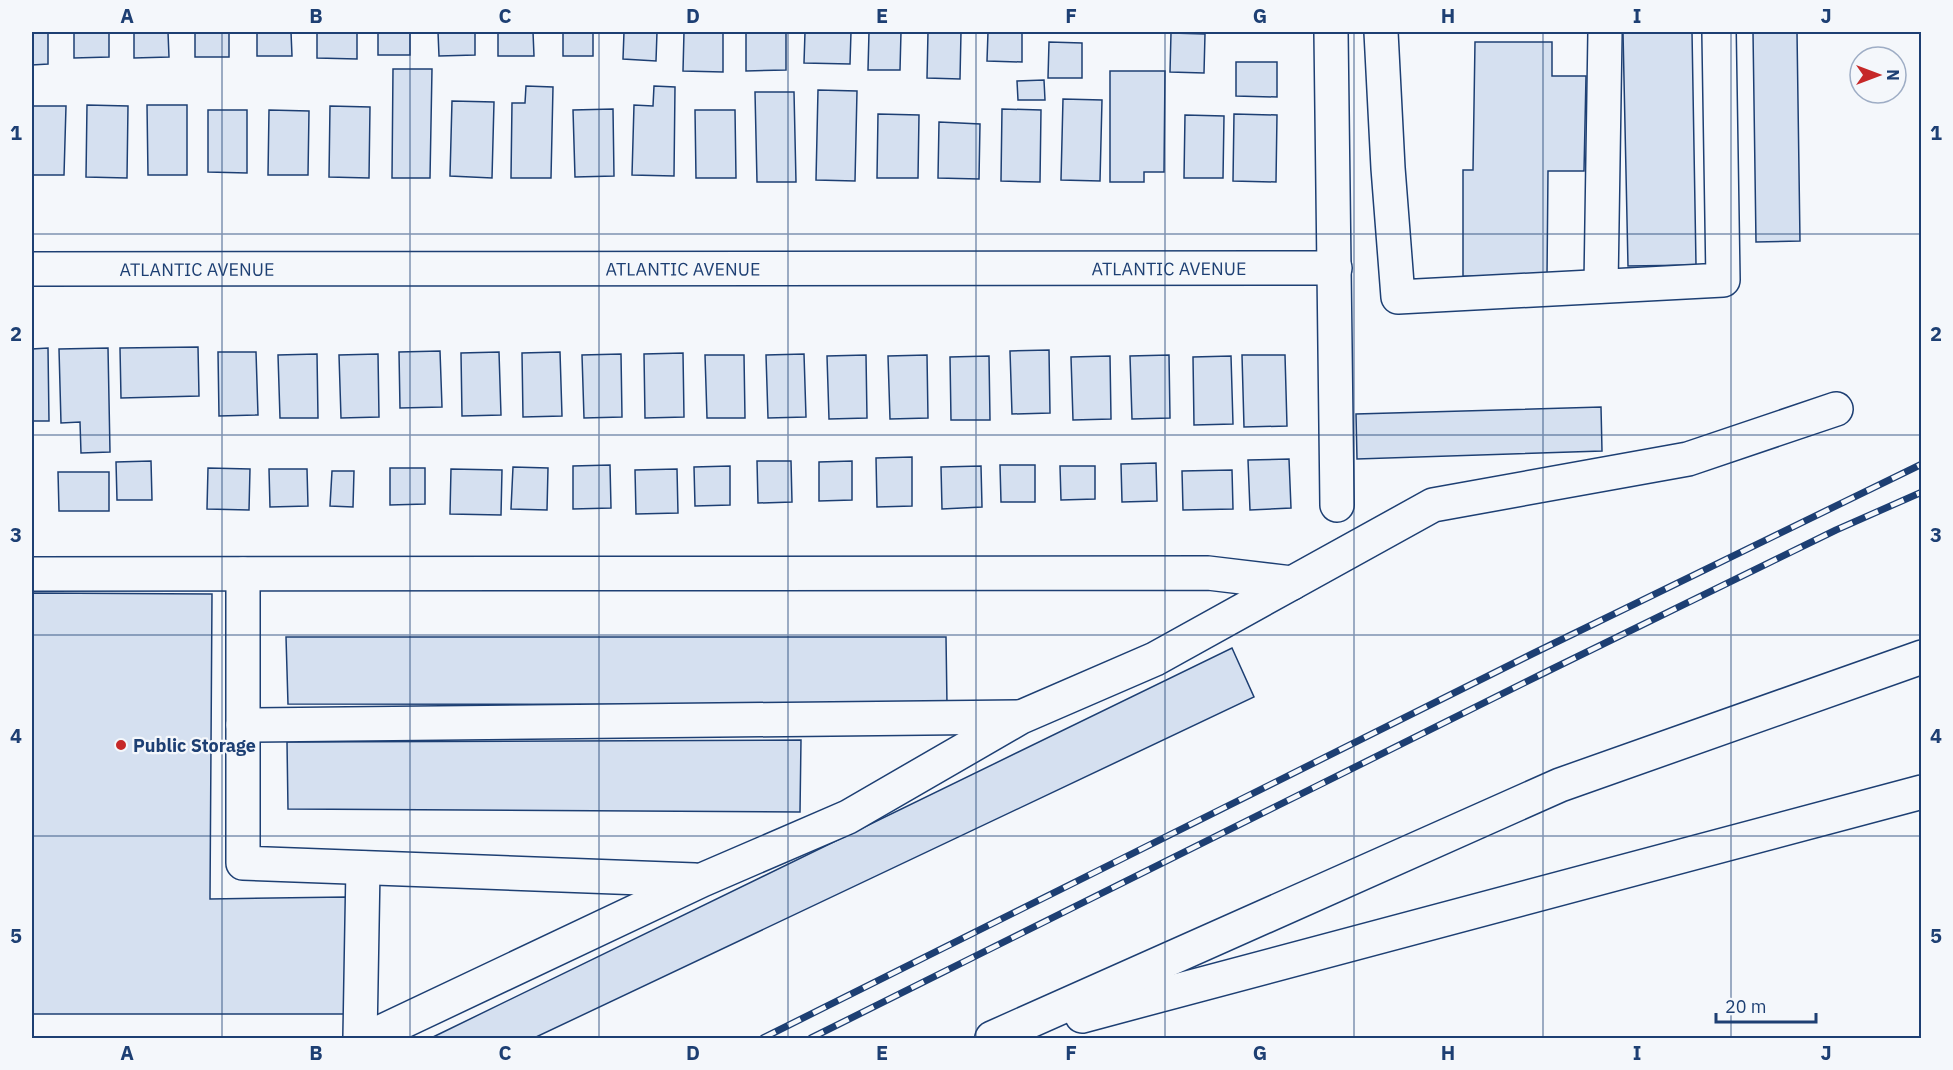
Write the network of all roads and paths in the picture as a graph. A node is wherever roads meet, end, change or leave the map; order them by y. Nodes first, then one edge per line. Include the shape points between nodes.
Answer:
1 (1331, 32) edge
2 (1381, 32) edge
3 (1605, 32) edge
4 (1719, 32) edge
5 (1335, 268) junction
6 (32, 269) edge
7 (1601, 286) junction
8 (1836, 409) dead end
9 (1337, 505) dead end
10 (32, 574) edge
11 (243, 574) junction
12 (1292, 583) junction
13 (1922, 657) edge
14 (1021, 717) junction
15 (243, 725) junction
16 (1922, 792) edge
17 (363, 868) junction
18 (702, 880) junction
19 (360, 1038) edge
20 (368, 1038) edge
21 (995, 1038) edge

1 - 5 street
2 - 7 street via 1398,297
3 - 7 street
4 - 7 street via 1723,280
5 - 6 street, ATLANTIC AVENUE
5 - 9 street
8 - 12 street via 1688,459 1433,505
10 - 11 street
11 - 12 street via 1209,573
11 - 15 street
12 - 14 street via 1155,659
13 - 21 street via 1560,785
14 - 15 street
14 - 18 street via 848,817
15 - 17 street via 243,863
16 - 21 street
17 - 18 street
17 - 19 street
18 - 20 street

